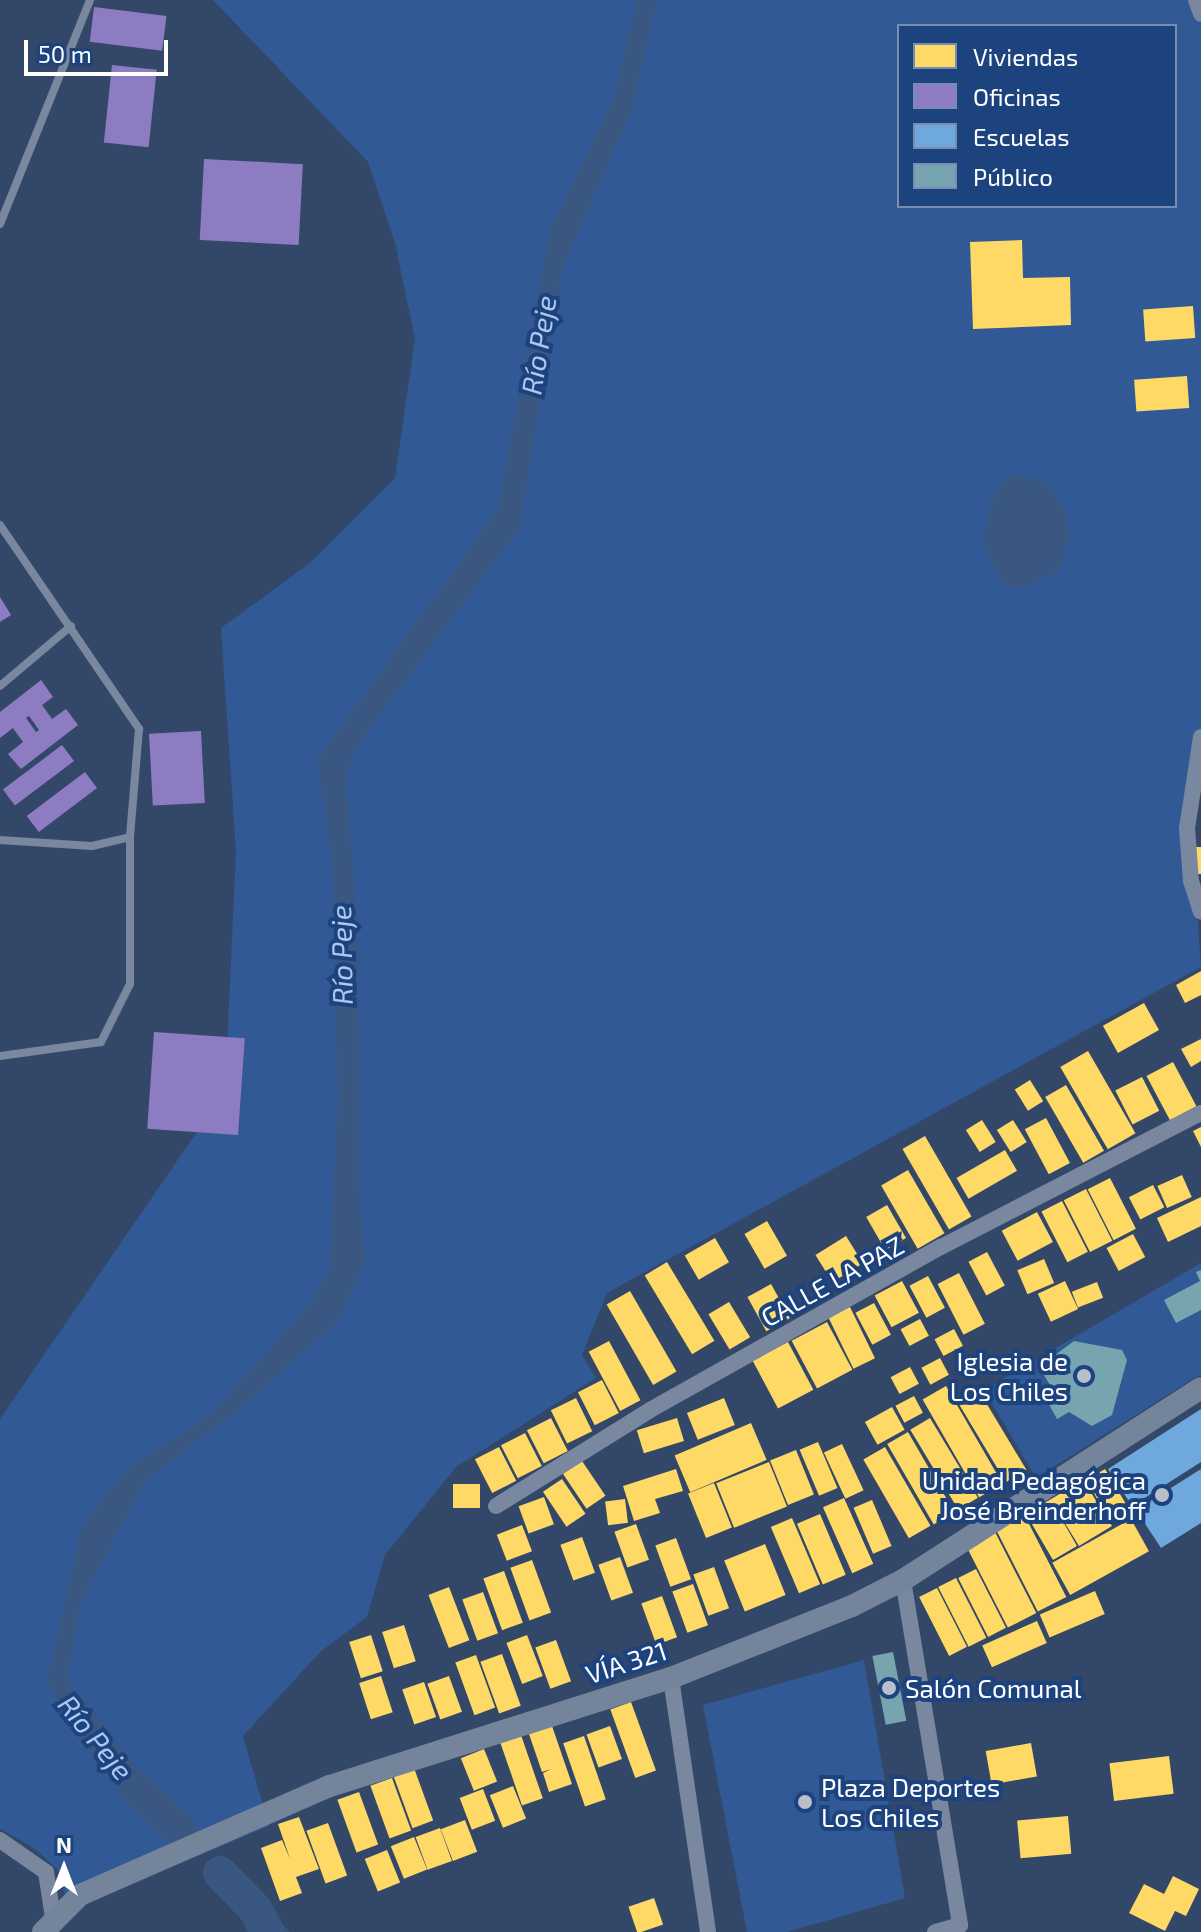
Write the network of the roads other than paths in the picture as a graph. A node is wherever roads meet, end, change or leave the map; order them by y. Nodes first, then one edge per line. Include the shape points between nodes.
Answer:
1 (90, 0) edge
2 (1196, 0) edge
3 (1201, 14) edge
4 (0, 224) edge
5 (0, 525) edge
6 (71, 626) junction
7 (0, 686) edge
8 (1201, 737) edge
9 (130, 837) junction
10 (0, 840) edge
11 (1201, 911) edge
12 (0, 1056) edge
13 (1201, 1113) edge
14 (1201, 1388) edge
15 (496, 1506) dead end
16 (903, 1580) junction
17 (671, 1678) junction
18 (0, 1840) edge
19 (48, 1924) edge
20 (961, 1928) edge
21 (708, 1932) edge
22 (935, 1932) edge

1 - 4 lane
2 - 3 street
5 - 6 lane
6 - 7 lane
6 - 9 lane via 139,729
8 - 11 street via 1189,790 1187,842
9 - 10 lane via 92,846
9 - 12 lane via 130,984 101,1042
13 - 15 street, CALLE LA PAZ via 941,1247 650,1410
14 - 16 street, VÍA 321
16 - 17 street, VÍA 321
16 - 20 street
17 - 19 street, VÍA 321 via 330,1786 80,1895
17 - 21 street
18 - 19 street via 46,1872
20 - 22 street

